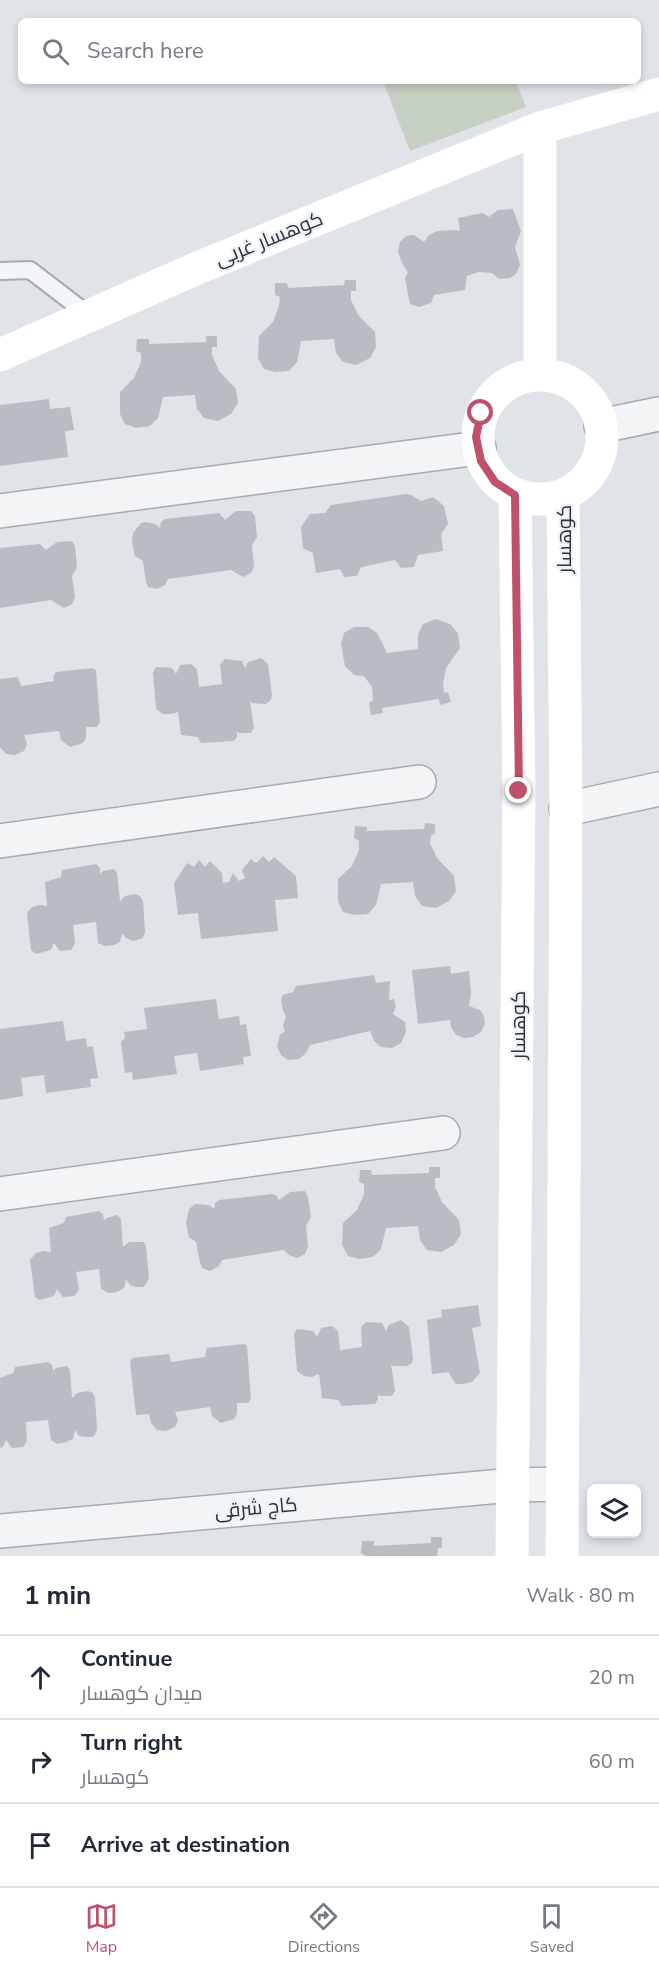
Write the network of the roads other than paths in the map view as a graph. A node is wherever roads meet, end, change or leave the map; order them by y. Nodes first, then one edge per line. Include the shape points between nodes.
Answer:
1 (659, 94) edge
2 (540, 128) junction
3 (0, 271) edge
4 (90, 316) junction
5 (0, 355) edge
6 (540, 374) junction
7 (659, 414) edge
8 (601, 426) junction
9 (479, 448) junction
10 (515, 495) junction
11 (563, 495) junction
12 (0, 511) edge
13 (419, 782) dead end
14 (659, 789) edge
15 (566, 809) junction
16 (0, 841) edge
17 (443, 1133) dead end
18 (0, 1194) edge
19 (561, 1484) junction
20 (513, 1485) junction
21 (0, 1531) edge
22 (512, 1556) edge
23 (562, 1556) edge

1 - 2 street, کوهسار غربی
2 - 4 street, کوهسار غربی
2 - 6 street
3 - 4 lane via 30,270
4 - 5 street, کوهسار غربی
6 - 8 street via 564,378 585,392
6 - 9 street via 516,379 495,393 481,413 476,437
7 - 8 street
8 - 11 street via 598,461 584,482
9 - 10 street via 481,461 495,482
9 - 12 street
10 - 11 street via 539,500
10 - 20 street, کوهسار via 519,791
11 - 15 street, کوهسار
13 - 16 street
14 - 15 street
15 - 19 street, کوهسار
17 - 18 street
19 - 20 street, کاج شرقی
19 - 23 street, کوهسار
20 - 21 street, کاج شرقی
20 - 22 street, کوهسار

